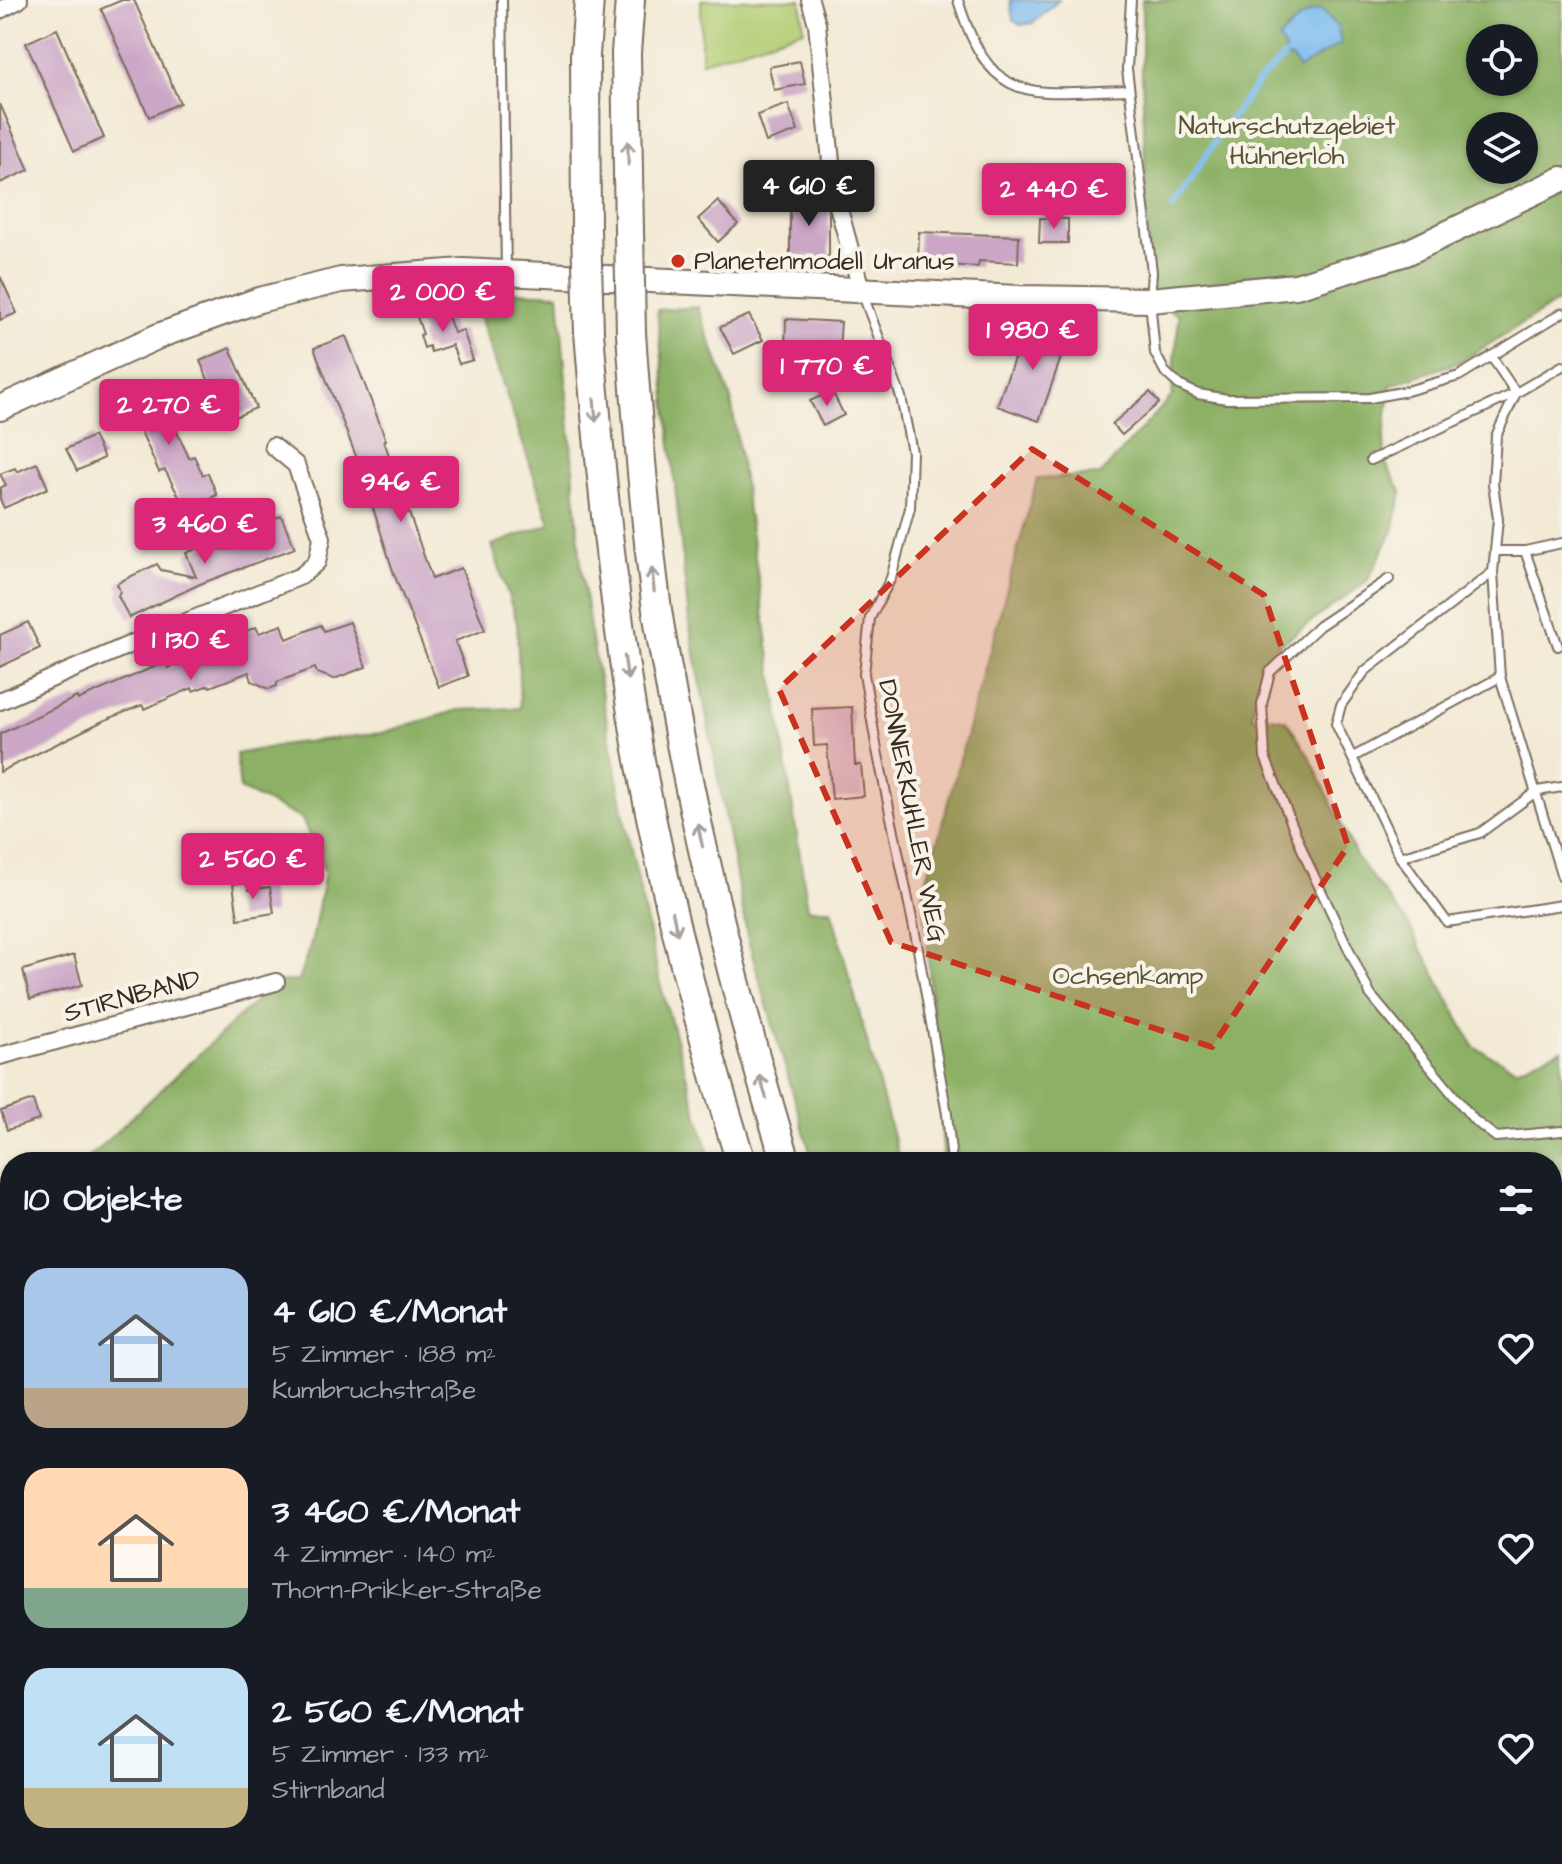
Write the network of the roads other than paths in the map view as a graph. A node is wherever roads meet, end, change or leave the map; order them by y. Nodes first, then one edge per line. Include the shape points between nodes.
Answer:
1 (19, 0) edge
2 (502, 0) edge
3 (589, 0) edge
4 (630, 0) edge
5 (810, 0) edge
6 (958, 0) edge
7 (1131, 0) edge
8 (0, 10) edge
9 (1129, 90) junction
10 (1562, 179) edge
11 (506, 273) junction
12 (861, 289) junction
13 (1150, 300) junction
14 (1562, 313) edge
15 (1491, 356) junction
16 (1562, 366) edge
17 (1516, 393) junction
18 (0, 408) edge
19 (273, 446) dead end
20 (1371, 460) dead end
21 (1562, 543) edge
22 (1497, 551) junction
23 (1525, 551) junction
24 (1493, 572) junction
25 (1389, 579) dead end
26 (1558, 646) dead end
27 (1500, 677) junction
28 (0, 701) edge
29 (1353, 757) junction
30 (1562, 787) edge
31 (1537, 791) junction
32 (1400, 857) junction
33 (1562, 877) edge
34 (1562, 905) edge
35 (276, 982) dead end
36 (0, 1056) edge
37 (1562, 1131) edge
38 (738, 1152) edge
39 (783, 1152) edge
40 (951, 1152) edge

1 - 8 street
2 - 11 lane
3 -> 38 highway, bridge via 586,229 602,484 638,750 677,933
39 -> 4 highway, bridge via 719,922 655,596 631,333 626,53
5 - 12 street via 834,191
6 - 9 lane via 984,59 1011,85 1028,92
7 - 9 lane
9 - 13 lane via 1152,272
10 - 13 main road via 1406,253 1296,286
11 - 12 main road
11 - 18 main road via 341,280 259,300 161,335
12 - 13 main road
12 - 40 lane, DONNERKUHLER WEG via 901,397 912,452 910,508 891,578 870,618 864,674
13 - 15 lane via 1155,353 1165,372 1198,394 1227,399 1370,398 1459,376
14 - 15 lane
15 - 17 lane
16 - 17 lane
17 - 20 lane
17 - 22 lane via 1496,436
19 - 28 street via 296,465 322,538 317,562 301,576
21 - 23 lane
22 - 23 lane
22 - 24 lane
23 - 26 lane
24 - 27 lane
24 - 29 lane via 1365,671 1341,705 1336,724
25 - 37 lane via 1319,626 1270,672 1262,704 1265,757 1370,994 1474,1120 1496,1137
27 - 29 lane
27 - 31 lane
29 - 32 lane
30 - 31 lane
31 - 32 lane via 1480,833
31 - 33 lane
32 - 34 lane via 1447,922
35 - 36 street, STIRNBAND

